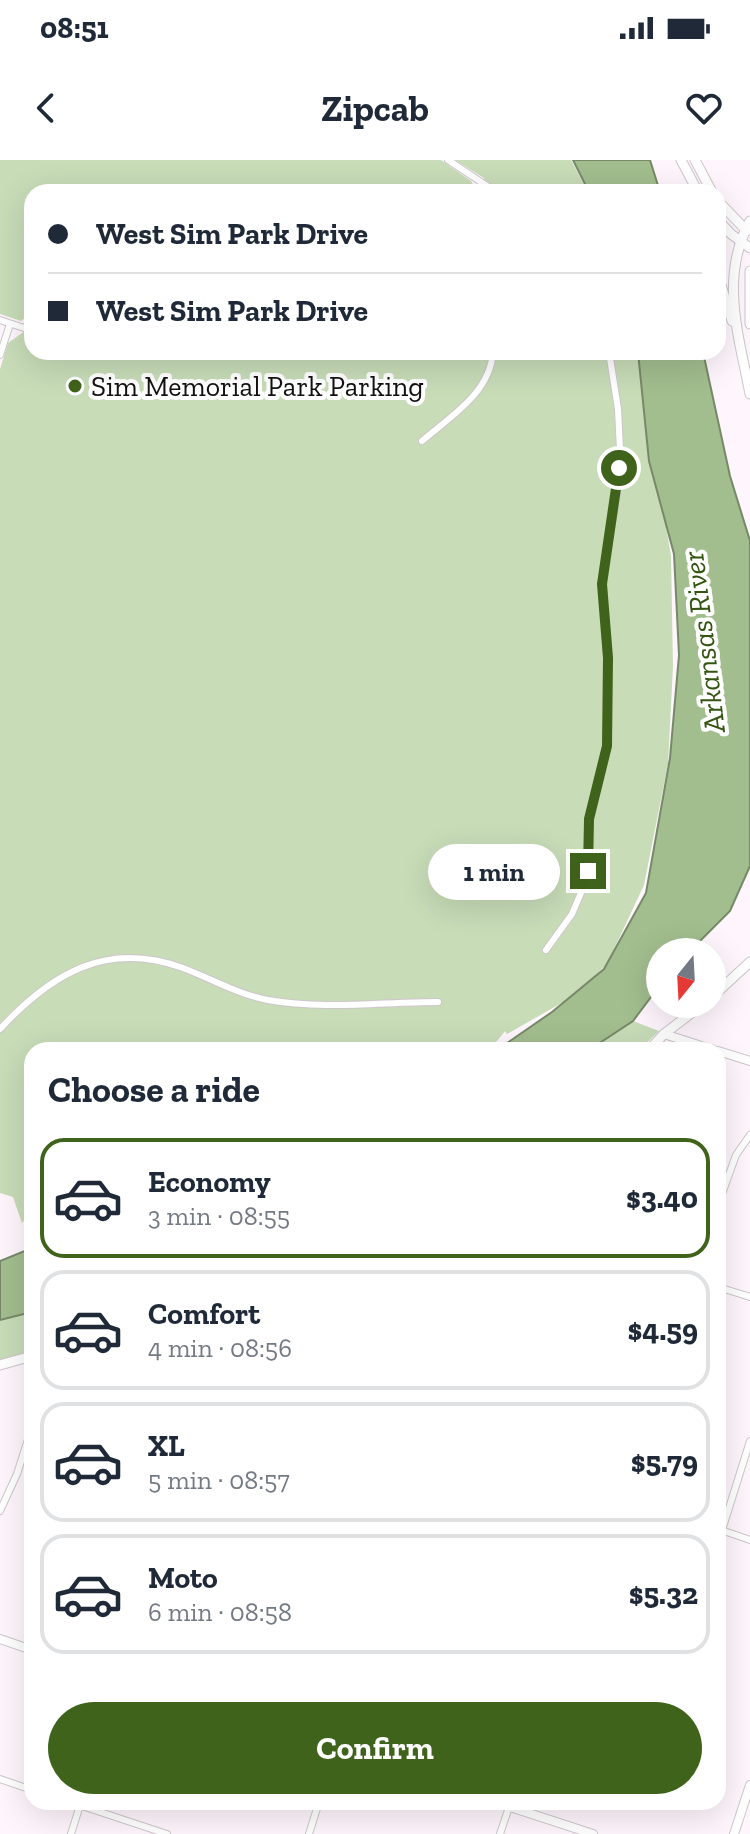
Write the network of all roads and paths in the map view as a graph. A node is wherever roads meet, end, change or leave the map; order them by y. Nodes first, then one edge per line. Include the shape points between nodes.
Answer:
1 (448, 160) edge
2 (681, 160) edge
3 (695, 160) edge
4 (484, 184) edge
5 (688, 184) edge
6 (694, 184) edge
7 (708, 184) edge
8 (726, 208) edge
9 (726, 228) edge
10 (748, 228) edge
11 (740, 241) junction
12 (750, 248) edge
13 (750, 271) edge
14 (726, 299) edge
15 (0, 320) edge
16 (10, 324) junction
17 (750, 324) edge
18 (24, 328) edge
19 (738, 336) junction
20 (0, 355) edge
21 (491, 360) edge
22 (610, 360) edge
23 (750, 394) edge
24 (422, 441) dead end
25 (546, 950) dead end
26 (750, 962) edge
27 (726, 984) edge
28 (438, 1002) dead end
29 (685, 1018) edge
30 (0, 1029) edge
31 (664, 1034) junction
32 (656, 1042) edge
33 (688, 1042) edge
34 (726, 1054) edge
35 (750, 1061) edge
36 (750, 1135) edge
37 (726, 1183) edge
38 (726, 1290) edge
39 (750, 1297) edge
40 (24, 1358) edge
41 (0, 1365) edge
42 (750, 1441) edge
43 (24, 1452) edge
44 (0, 1511) edge
45 (726, 1512) edge
46 (726, 1532) edge
47 (750, 1540) edge
48 (0, 1639) edge
49 (24, 1647) edge
50 (0, 1779) edge
51 (750, 1785) edge
52 (24, 1787) edge
53 (79, 1810) edge
54 (98, 1810) edge
55 (316, 1810) edge
56 (508, 1810) edge
57 (518, 1810) edge
58 (528, 1810) edge
59 (527, 1813) junction
60 (71, 1834) edge
61 (167, 1834) edge
62 (309, 1834) edge
63 (500, 1834) edge
64 (593, 1834) edge
65 (734, 1834) edge

1 - 4 street
2 - 5 main road
2 - 6 main road
3 - 7 main road
8 - 10 main road
9 - 11 main road
10 - 11 main road
11 - 12 main road
11 - 19 main road via 732,286
13 - 17 main road
14 - 19 main road
15 - 16 street
16 - 18 street
16 - 20 street
19 - 23 main road
21 - 24 street via 478,391
22 - 25 street via 620,450 602,584 607,746 589,819 586,881 572,914
26 - 27 main road
28 - 30 street via 323,1005 270,1000 166,962 112,959 65,973
29 - 31 main road
31 - 32 main road
31 - 33 street
34 - 35 street
36 - 37 street
38 - 39 street
40 - 41 main road
42 - 45 street
43 - 44 street
46 - 47 street
48 - 49 street
50 - 52 street
51 - 65 street
53 - 60 street
54 - 61 street
55 - 62 street
56 - 63 street
57 - 59 street
58 - 59 street
59 - 64 street

